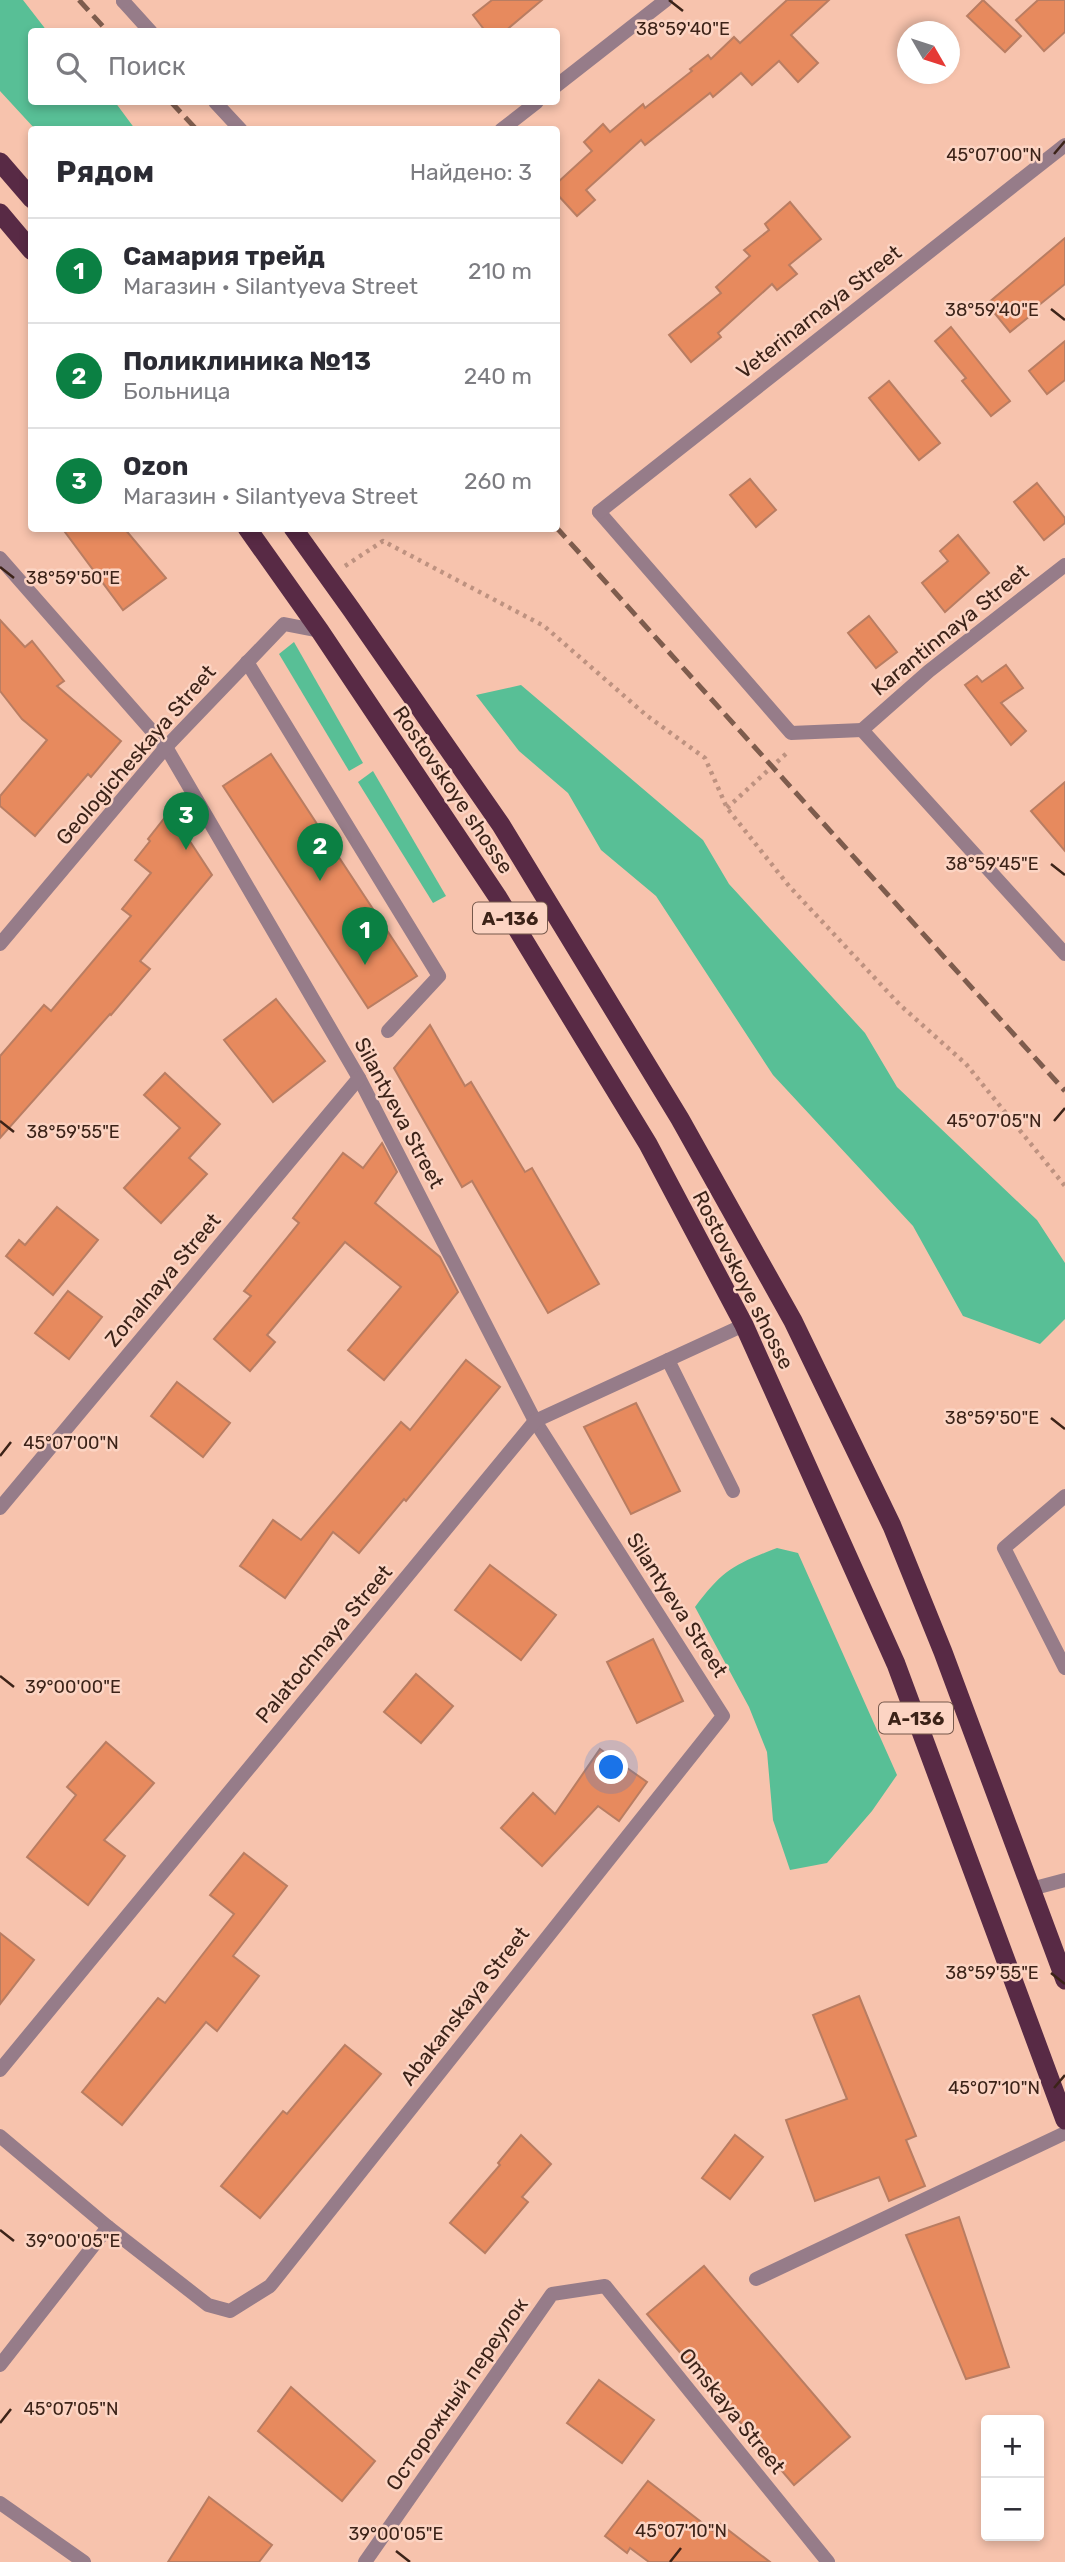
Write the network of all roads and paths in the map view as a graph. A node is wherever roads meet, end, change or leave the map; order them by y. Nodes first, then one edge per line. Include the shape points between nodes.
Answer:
1 (666, 0) edge
2 (124, 1) edge
3 (148, 28) edge
4 (560, 83) edge
5 (218, 105) edge
6 (533, 105) edge
7 (237, 126) edge
8 (506, 126) edge
9 (1065, 145) edge
10 (0, 162) edge
11 (28, 194) edge
12 (0, 214) edge
13 (28, 246) edge
14 (250, 532) edge
15 (296, 532) edge
16 (0, 558) edge
17 (1065, 565) edge
18 (351, 577) dead end
19 (320, 631) junction
20 (247, 662) junction
21 (862, 730) junction
22 (810, 731) junction
23 (166, 747) junction
24 (727, 808) junction
25 (0, 944) edge
26 (1065, 954) edge
27 (388, 1031) dead end
28 (359, 1078) junction
29 (1065, 1186) edge
30 (744, 1325) junction
31 (668, 1360) junction
32 (535, 1422) junction
33 (733, 1491) dead end
34 (1065, 1496) edge
35 (0, 1508) edge
36 (1065, 1668) edge
37 (723, 1716) joint
38 (1065, 1880) edge
39 (1031, 1889) junction
40 (1065, 1980) edge
41 (0, 2070) edge
42 (1065, 2119) edge
43 (1065, 2133) edge
44 (0, 2136) edge
45 (108, 2227) junction
46 (756, 2279) dead end
47 (605, 2286) joint
48 (0, 2365) edge
49 (0, 2503) edge
50 (84, 2562) edge
51 (365, 2562) edge
52 (828, 2562) edge

1 - 4 street
2 - 3 street
5 - 7 street
6 - 8 street
9 - 22 street, Veterinarnaya Street via 599,512 791,733
10 - 11 highway
12 - 13 highway
14 - 19 highway, Rostovskoye shosse / А-136
15 - 39 highway, Rostovskoye shosse / А-136 via 501,825 680,1118 793,1321 892,1526
16 - 23 street, Silantyeva Street
17 - 21 street, Karantinnaya Street via 929,671
18 - 24 path via 344,567 383,541 544,626 646,715 705,758
19 - 20 street, Geologicheskaya Street via 284,624
19 - 30 highway, Rostovskoye shosse / А-136 via 511,919 648,1144
20 - 23 street, Geologicheskaya Street
20 - 27 street via 439,976
21 - 22 street
21 - 26 street
22 - 24 path
23 - 25 street, Geologicheskaya Street
23 - 28 street, Silantyeva Street
24 - 29 path via 789,886 900,1005 966,1064
28 - 32 street, Silantyeva Street
28 - 35 street, Zonalnaya Street
30 - 31 street, Palatochnaya Street
30 - 42 highway, Rostovskoye shosse / А-136 via 896,1664
31 - 32 street, Palatochnaya Street
31 - 33 street
32 - 37 street, Silantyeva Street
32 - 41 street, Palatochnaya Street
34 - 36 street via 1004,1548
37 - 45 street, Abakanskaya Street via 270,2286 230,2311 208,2305
38 - 39 street
39 - 40 highway, Rostovskoye shosse / А-136
43 - 46 street
44 - 45 street
45 - 48 street
47 - 51 street, Осторожный переулок via 552,2294
47 - 52 street, Omskaya Street
49 - 50 street

